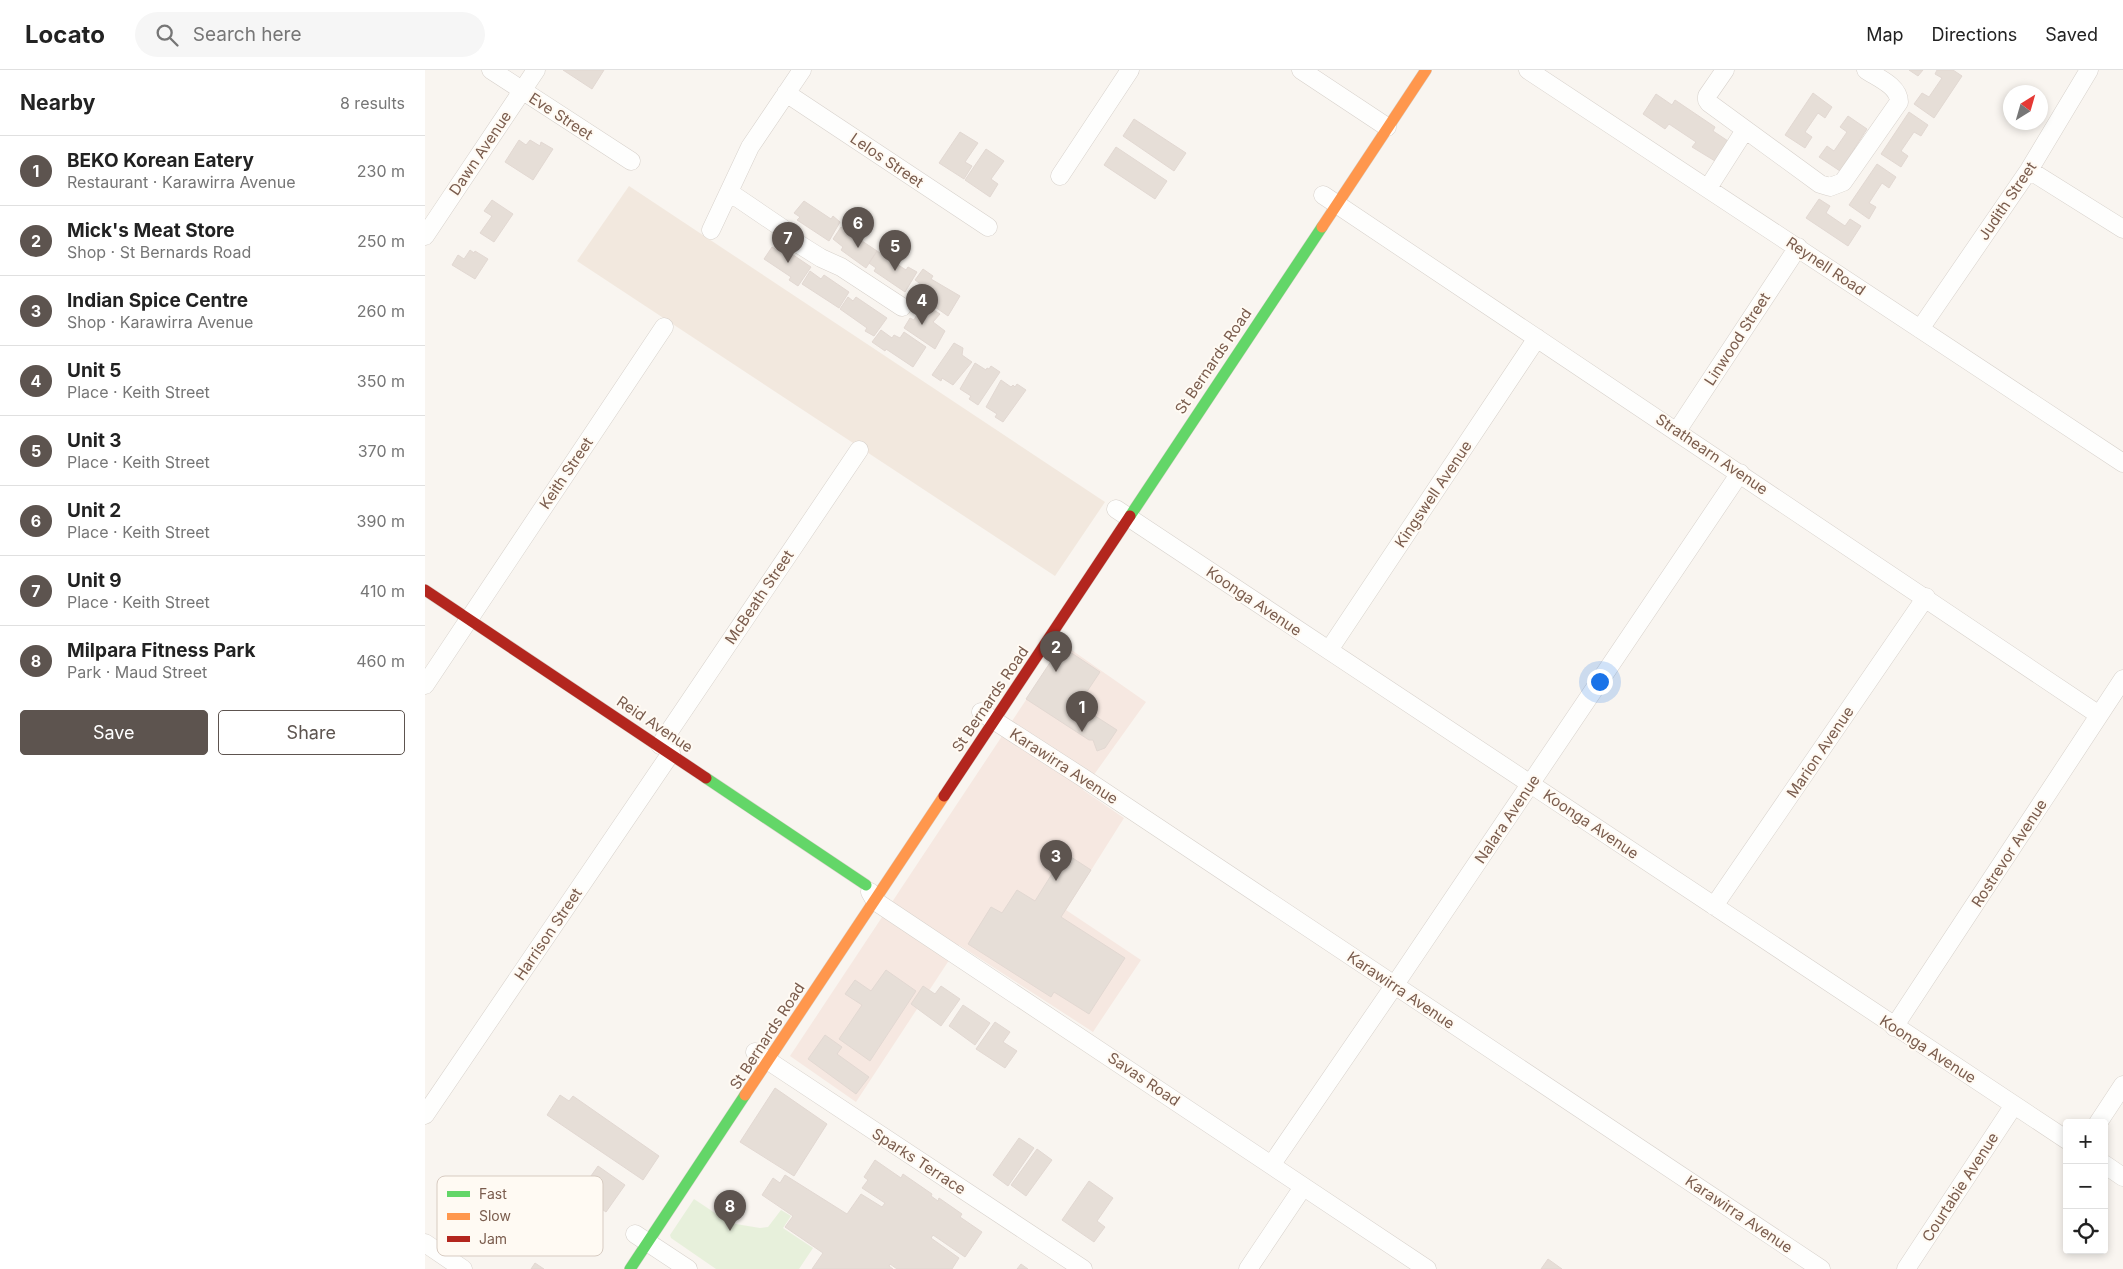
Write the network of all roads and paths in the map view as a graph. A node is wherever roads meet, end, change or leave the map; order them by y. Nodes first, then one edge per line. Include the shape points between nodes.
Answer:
1 (491, 70) edge
2 (536, 70) edge
3 (802, 70) edge
4 (1130, 70) edge
5 (1301, 70) edge
6 (1426, 70) edge
7 (1725, 70) edge
8 (1866, 70) edge
9 (2089, 70) edge
10 (1533, 71) edge
11 (522, 91) junction
12 (786, 93) junction
13 (1378, 120) junction
14 (1745, 130) junction
15 (631, 161) dead end
16 (2029, 170) junction
17 (1059, 176) dead end
18 (1708, 188) junction
19 (729, 192) junction
20 (1326, 197) junction
21 (988, 227) dead end
22 (2123, 229) edge
23 (711, 230) dead end
24 (425, 236) edge
25 (1798, 247) junction
26 (902, 307) dead end
27 (664, 327) dead end
28 (1921, 329) junction
29 (1537, 338) junction
30 (1677, 431) junction
31 (859, 450) dead end
32 (2123, 463) edge
33 (1740, 473) junction
34 (1119, 511) junction
35 (425, 590) edge
36 (1926, 598) junction
37 (469, 619) junction
38 (1329, 650) junction
39 (2123, 679) edge
40 (425, 685) edge
41 (984, 714) junction
42 (2099, 715) junction
43 (665, 749) junction
44 (1531, 784) junction
45 (868, 889) junction
46 (1714, 906) junction
47 (1395, 986) junction
48 (1894, 1027) junction
49 (759, 1054) junction
50 (2123, 1085) edge
51 (2014, 1105) junction
52 (425, 1115) edge
53 (2101, 1119) edge
54 (2063, 1137) edge
55 (1272, 1164) junction
56 (2108, 1167) edge
57 (2123, 1177) edge
58 (1303, 1187) junction
59 (639, 1236) junction
60 (425, 1243) edge
61 (437, 1251) edge
62 (444, 1256) edge
63 (463, 1269) edge
64 (630, 1269) edge
65 (688, 1269) edge
66 (1083, 1269) edge
67 (1248, 1269) edge
68 (1427, 1269) edge
69 (1821, 1269) edge
70 (1906, 1269) edge

1 - 11 street, Eve Street
2 - 11 street, Dawn Avenue
3 - 12 street
4 - 17 street
5 - 13 street
6 - 13 main road, St Bernards Road
7 - 14 street via 1707,100
8 - 14 street via 1892,87 1899,102 1839,185 1820,184
9 - 16 street, Judith Street
10 - 18 street, Reynell Road
11 - 15 street, Eve Street
11 - 24 street, Dawn Avenue
12 - 19 street via 749,146
12 - 21 street, Lelos Street
13 - 20 main road, St Bernards Road
14 - 18 street
16 - 22 street
16 - 28 street, Judith Street
18 - 25 street, Reynell Road
19 - 23 street
19 - 26 street via 785,230 797,243
20 - 29 street, Strathearn Avenue
20 - 34 main road, St Bernards Road
25 - 28 street, Reynell Road
25 - 30 street, Linwood Street
27 - 37 street, Keith Street
28 - 32 street, Reynell Road
29 - 30 street, Strathearn Avenue
29 - 38 street, Kingswell Avenue
30 - 33 street, Strathearn Avenue
31 - 43 street, McBeath Street
33 - 36 street, Strathearn Avenue
33 - 44 street, Nalara Avenue
34 - 38 street, Koonga Avenue
34 - 41 main road, St Bernards Road
35 - 37 main road, Reid Avenue
36 - 42 street, Strathearn Avenue
36 - 46 street, Marion Avenue
37 - 40 street, Keith Street
37 - 43 main road, Reid Avenue
38 - 44 street, Koonga Avenue
39 - 42 street, Rostrevor Avenue
41 - 45 main road, St Bernards Road
41 - 47 street, Karawirra Avenue
42 - 48 street, Rostrevor Avenue
43 - 45 main road, Reid Avenue
43 - 52 street, Harrison Street
44 - 46 street, Koonga Avenue
44 - 47 street, Nalara Avenue
45 - 49 main road, St Bernards Road
45 - 55 street, Savas Road
46 - 48 street, Koonga Avenue
47 - 55 street, Nalara Avenue
47 - 69 street, Karawirra Avenue
48 - 51 street, Koonga Avenue
49 - 59 main road, St Bernards Road
49 - 66 street, Sparks Terrace
50 - 53 street
51 - 54 street, Koonga Avenue
51 - 70 street, Courtabie Avenue
55 - 58 street, Savas Road
56 - 57 street
58 - 67 street
58 - 68 street, Savas Road
59 - 64 main road, St Bernards Road
59 - 65 street
60 - 61 street
62 - 63 street

